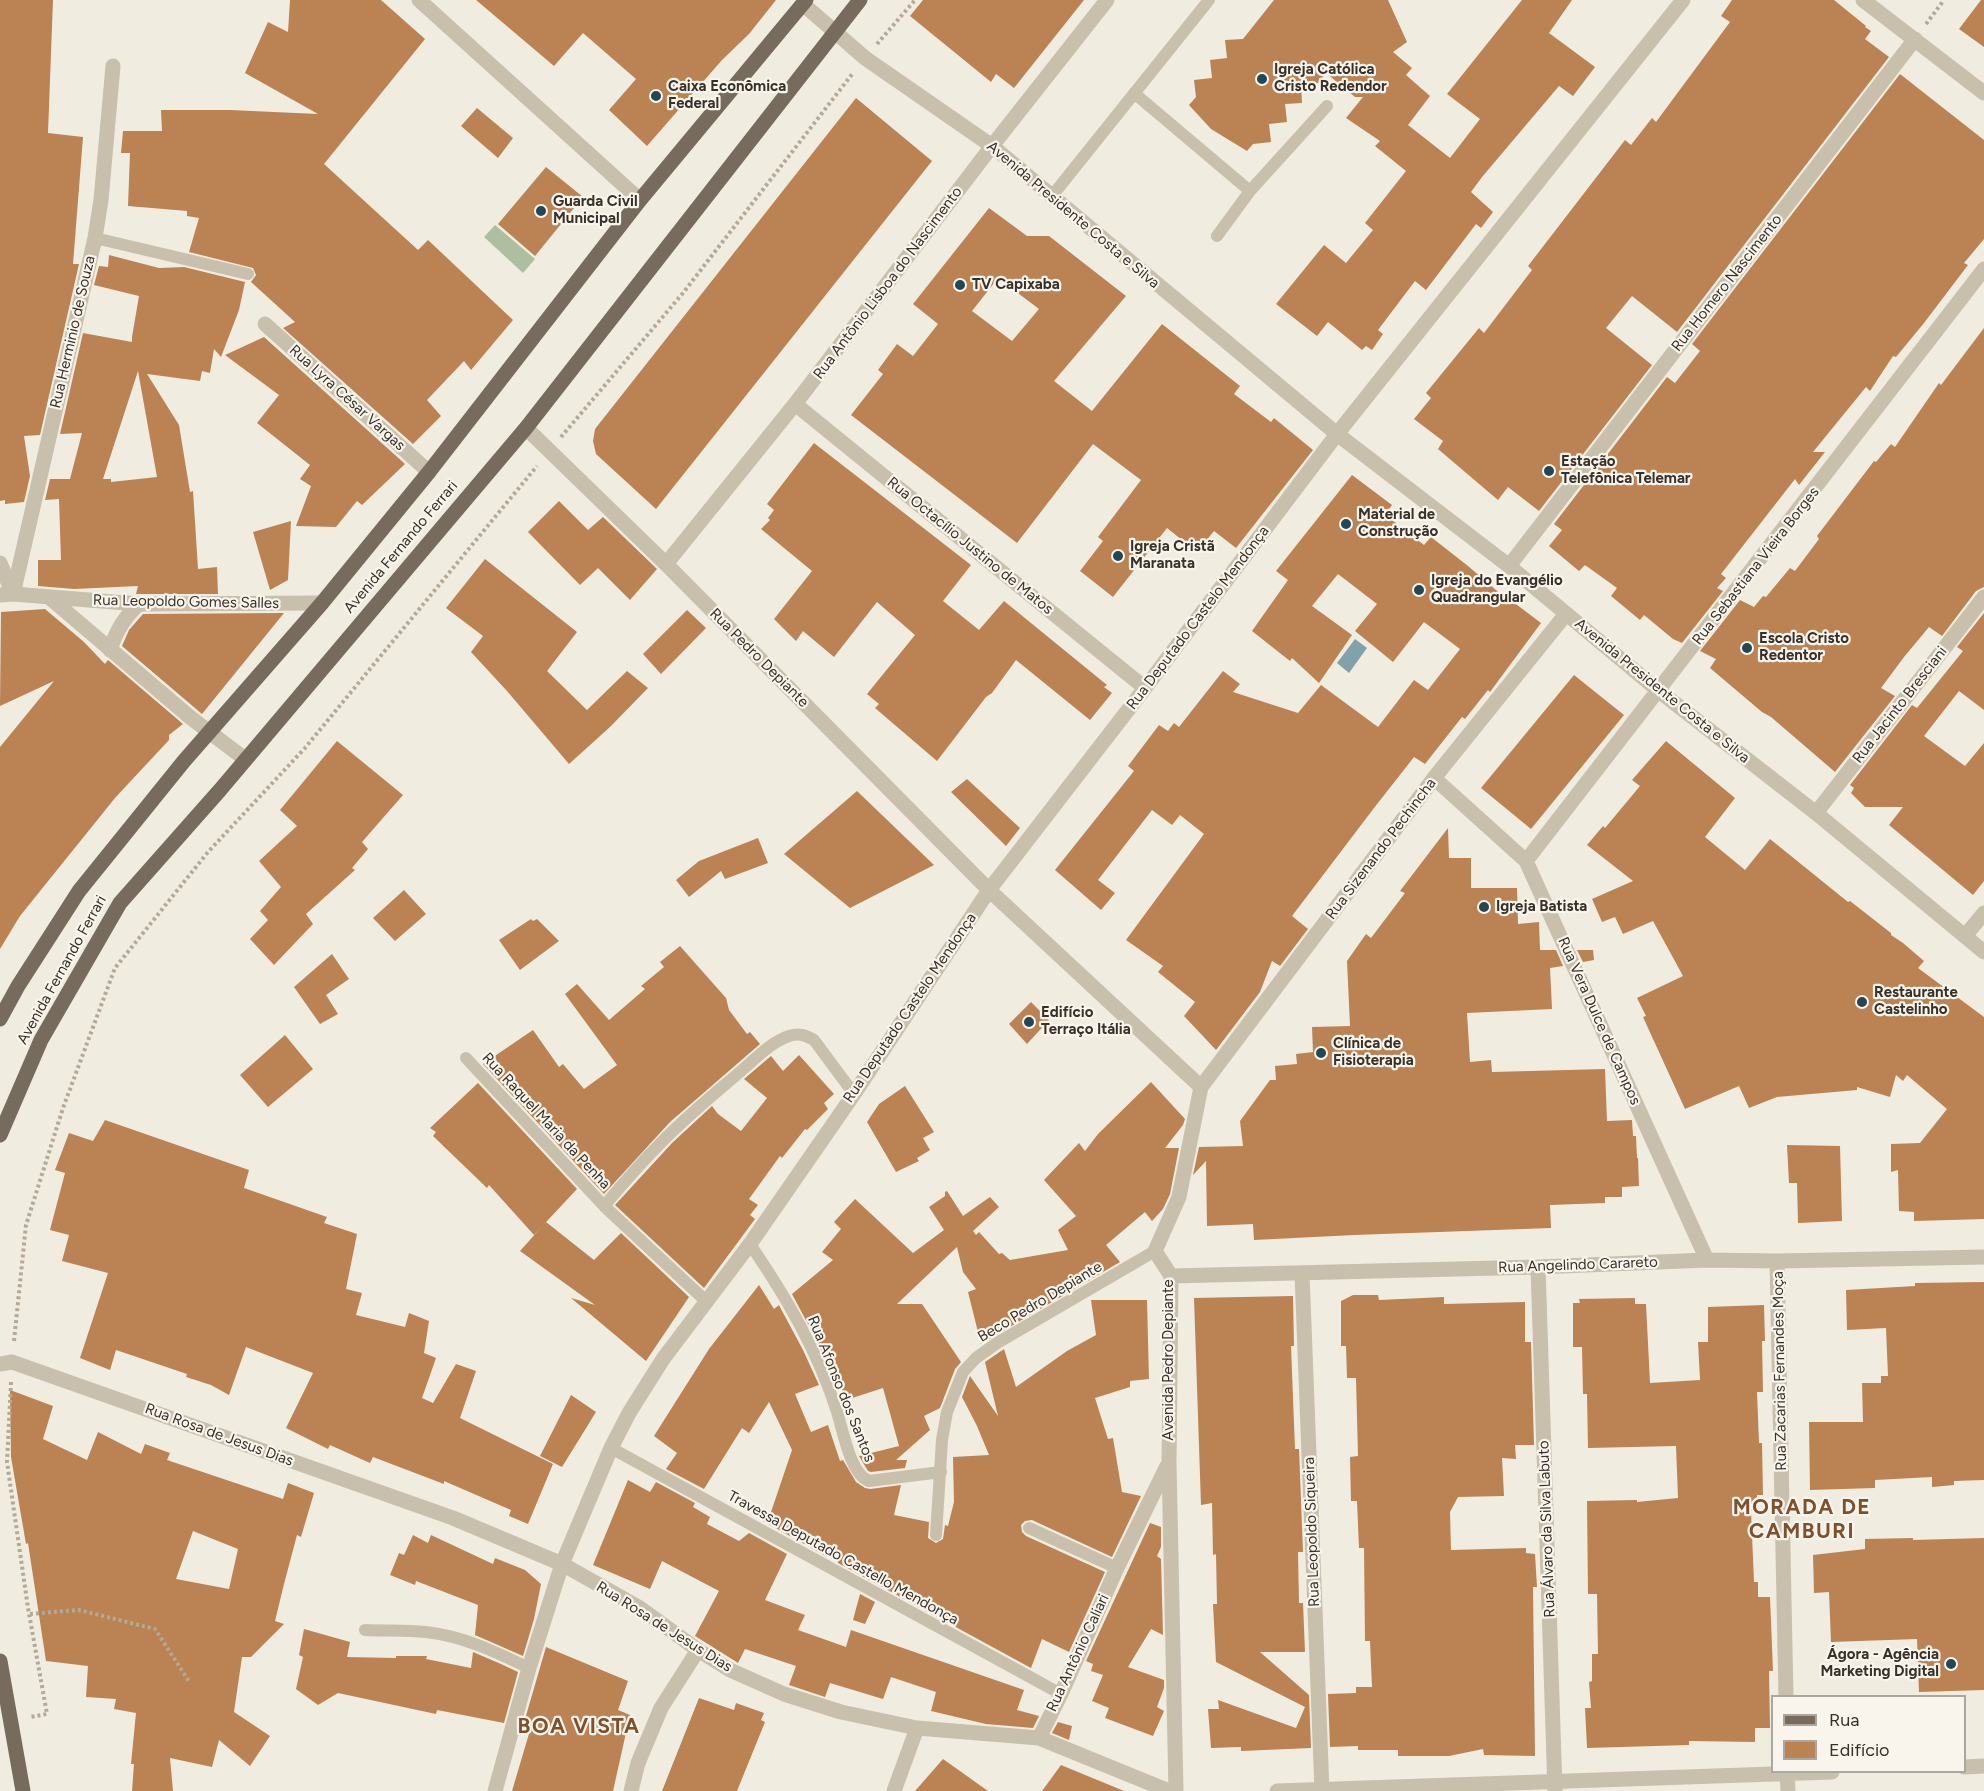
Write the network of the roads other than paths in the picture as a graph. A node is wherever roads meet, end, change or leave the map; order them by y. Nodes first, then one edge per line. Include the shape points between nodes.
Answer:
1 (418, 0) edge
2 (860, 0) edge
3 (1107, 0) edge
4 (1209, 0) edge
5 (1683, 0) edge
6 (1863, 0) edge
7 (805, 2) edge
8 (836, 31) junction
9 (1915, 39) junction
10 (113, 66) dead end
11 (1134, 93) junction
12 (1984, 93) edge
13 (1327, 106) dead end
14 (992, 146) junction
15 (1250, 191) junction
16 (1052, 196) junction
17 (640, 200) junction
18 (1216, 236) dead end
19 (95, 238) junction
20 (1984, 269) edge
21 (248, 274) dead end
22 (265, 324) dead end
23 (795, 404) junction
24 (526, 428) junction
25 (1337, 434) junction
26 (429, 472) junction
27 (0, 563) edge
28 (666, 564) junction
29 (1509, 566) junction
30 (6, 595) edge
31 (1984, 597) edge
32 (50, 598) junction
33 (322, 603) junction
34 (139, 604) junction
35 (1566, 614) junction
36 (110, 650) junction
37 (1146, 688) junction
38 (1659, 691) junction
39 (210, 732) junction
40 (245, 759) junction
41 (1434, 778) junction
42 (1816, 813) junction
43 (1526, 861) junction
44 (988, 890) junction
45 (1984, 913) edge
46 (1965, 936) junction
47 (1984, 952) edge
48 (0, 1020) edge
49 (466, 1058) dead end
50 (1201, 1087) junction
51 (854, 1094) junction
52 (0, 1135) edge
53 (604, 1206) junction
54 (750, 1244) junction
55 (1155, 1251) junction
56 (1984, 1257) edge
57 (1707, 1260) junction
58 (1778, 1261) junction
59 (1538, 1267) junction
60 (1302, 1273) junction
61 (1171, 1276) junction
62 (707, 1302) junction
63 (6, 1363) edge
64 (611, 1448) junction
65 (1169, 1463) junction
66 (941, 1472) junction
67 (1029, 1528) dead end
68 (936, 1535) dead end
69 (562, 1564) junction
70 (1117, 1568) junction
71 (365, 1630) dead end
72 (698, 1650) junction
73 (0, 1661) edge
74 (529, 1668) junction
75 (1061, 1694) junction
76 (1786, 1695) edge
77 (917, 1728) junction
78 (1038, 1738) junction
79 (1984, 1766) edge
80 (1966, 1767) edge
81 (1771, 1773) edge
82 (1787, 1773) edge
83 (1555, 1786) edge
84 (1322, 1790) edge
85 (23, 1791) edge
86 (495, 1791) edge
87 (632, 1791) edge
88 (894, 1791) edge
89 (1169, 1791) edge
90 (1176, 1791) edge
91 (1277, 1791) edge
92 (1788, 1791) edge

1 - 17 street
2 - 8 main road, Avenida Fernando Ferrari
3 - 14 street, Rua Antônio Lisboa do Nascimento
4 - 11 lane
5 - 25 street
6 - 9 street
7 - 8 street, Avenida Presidente Costa e Silva
7 - 17 main road, Avenida Fernando Ferrari
8 - 14 street, Avenida Presidente Costa e Silva via 866,58
8 - 24 main road, Avenida Fernando Ferrari
9 - 12 street
9 - 29 street, Rua Homero Nascimento
10 - 19 street, Rua Herminio de Souza
11 - 15 lane
11 - 16 lane
13 - 15 lane
14 - 16 street, Avenida Presidente Costa e Silva
14 - 23 street, Rua Antônio Lisboa do Nascimento
15 - 18 lane
16 - 25 street, Avenida Presidente Costa e Silva
17 - 26 main road, Avenida Fernando Ferrari
19 - 21 lane
19 - 30 street, Rua Herminio de Souza
20 - 38 street, Rua Sebastiana Vieira Borges
22 - 26 street, Rua Lyra César Vargas
23 - 28 street, Rua Antônio Lisboa do Nascimento
23 - 37 street, Rua Octacílio Justino de Matos
24 - 28 street, Rua Pedro Depiante
24 - 40 main road, Avenida Fernando Ferrari
25 - 29 street, Avenida Presidente Costa e Silva
25 - 37 street, Rua Deputado Castelo Mendonça
26 - 33 main road, Avenida Fernando Ferrari
27 - 30 street
28 - 44 street, Rua Pedro Depiante
29 - 35 street, Avenida Presidente Costa e Silva
30 - 32 street, Rua Leopoldo Gomes Salles
31 - 42 street, Rua Jacinto Bresciani
32 - 34 street, Rua Leopoldo Gomes Salles
32 - 36 street, Rua Leopoldo Gomes Salles
33 - 34 street, Rua Leopoldo Gomes Salles
33 - 39 main road, Avenida Fernando Ferrari
34 - 36 street via 118,629
35 - 38 street, Avenida Presidente Costa e Silva
35 - 41 street, Rua Sizenando Pechincha
36 - 39 street, Rua Leopoldo Gomes Salles
37 - 44 street, Rua Deputado Castelo Mendonça
38 - 42 street, Avenida Presidente Costa e Silva
38 - 43 street, Rua Sebastiana Vieira Borges
39 - 40 street, Rua Leopoldo Gomes Salles
39 - 48 main road, Avenida Fernando Ferrari via 79,891
40 - 52 main road, Avenida Fernando Ferrari via 120,903 41,1040
41 - 43 street, Rua Vera Dulce de Campos
41 - 50 street, Rua Sizenando Pechincha
42 - 46 street, Avenida Presidente Costa e Silva
43 - 57 street, Rua Vera Dulce de Campos
44 - 50 street
44 - 51 street, Rua Deputado Castelo Mendonça
45 - 46 street
46 - 47 street, Avenida Presidente Costa e Silva
49 - 53 lane, Rua Raquel Maria da Penha
50 - 55 street via 1179,1197
51 - 53 lane, Rua Raquel Maria da Penha via 814,1040 798,1034 787,1037 704,1102 656,1147
51 - 54 street, Rua Deputado Castelo Mendonça
53 - 62 lane, Rua Raquel Maria da Penha
54 - 62 street, Rua Deputado Castelo Mendonça
54 - 66 lane, Rua Afonso dos Santos via 780,1288 814,1353 853,1464 862,1478 869,1481
55 - 61 street, Avenida Pedro Depiante
55 - 66 lane, Beco Pedro Depiante via 976,1358 963,1372 947,1412
56 - 58 street, Rua Angelindo Carareto
57 - 58 street, Rua Angelindo Carareto
57 - 59 street, Rua Angelindo Carareto
58 - 76 street, Rua Zacarias Fernandes Moça
59 - 60 street, Rua Angelindo Carareto
59 - 83 street, Rua Álvaro da Silva Labuto
60 - 61 street, Rua Angelindo Carareto
60 - 84 street, Rua Leopoldo Siqueira
61 - 65 street, Avenida Pedro Depiante
62 - 64 street, Rua Deputado Castelo Mendonça via 663,1359
63 - 69 street, Rua Rosa de Jesus Dias via 453,1518
64 - 69 street, Rua Deputado Castelo Mendonça
64 - 75 lane, Travessa Deputado Castello Mendonça
65 - 70 street, Rua Antônio Caliari
65 - 90 street, Avenida Pedro Depiante
66 - 68 lane, Beco Pedro Depiante
67 - 70 lane
69 - 72 street, Rua Rosa de Jesus Dias via 640,1608
69 - 74 street, Rua Deputado Castelo Mendonça
70 - 75 street, Rua Antônio Caliari
71 - 74 lane via 427,1632 460,1639
72 - 77 street, Rua Rosa de Jesus Dias via 730,1670 784,1694 842,1712
72 - 87 street via 661,1708 638,1763
73 - 85 main road
74 - 86 street, Rua Deputado Castelo Mendonça
75 - 78 street, Rua Antônio Caliari
77 - 78 street, Rua Rosa de Jesus Dias
77 - 88 street
78 - 89 street, Rua Rosa de Jesus Dias
79 - 80 street
81 - 83 street
82 - 92 street
83 - 84 street
84 - 91 street

